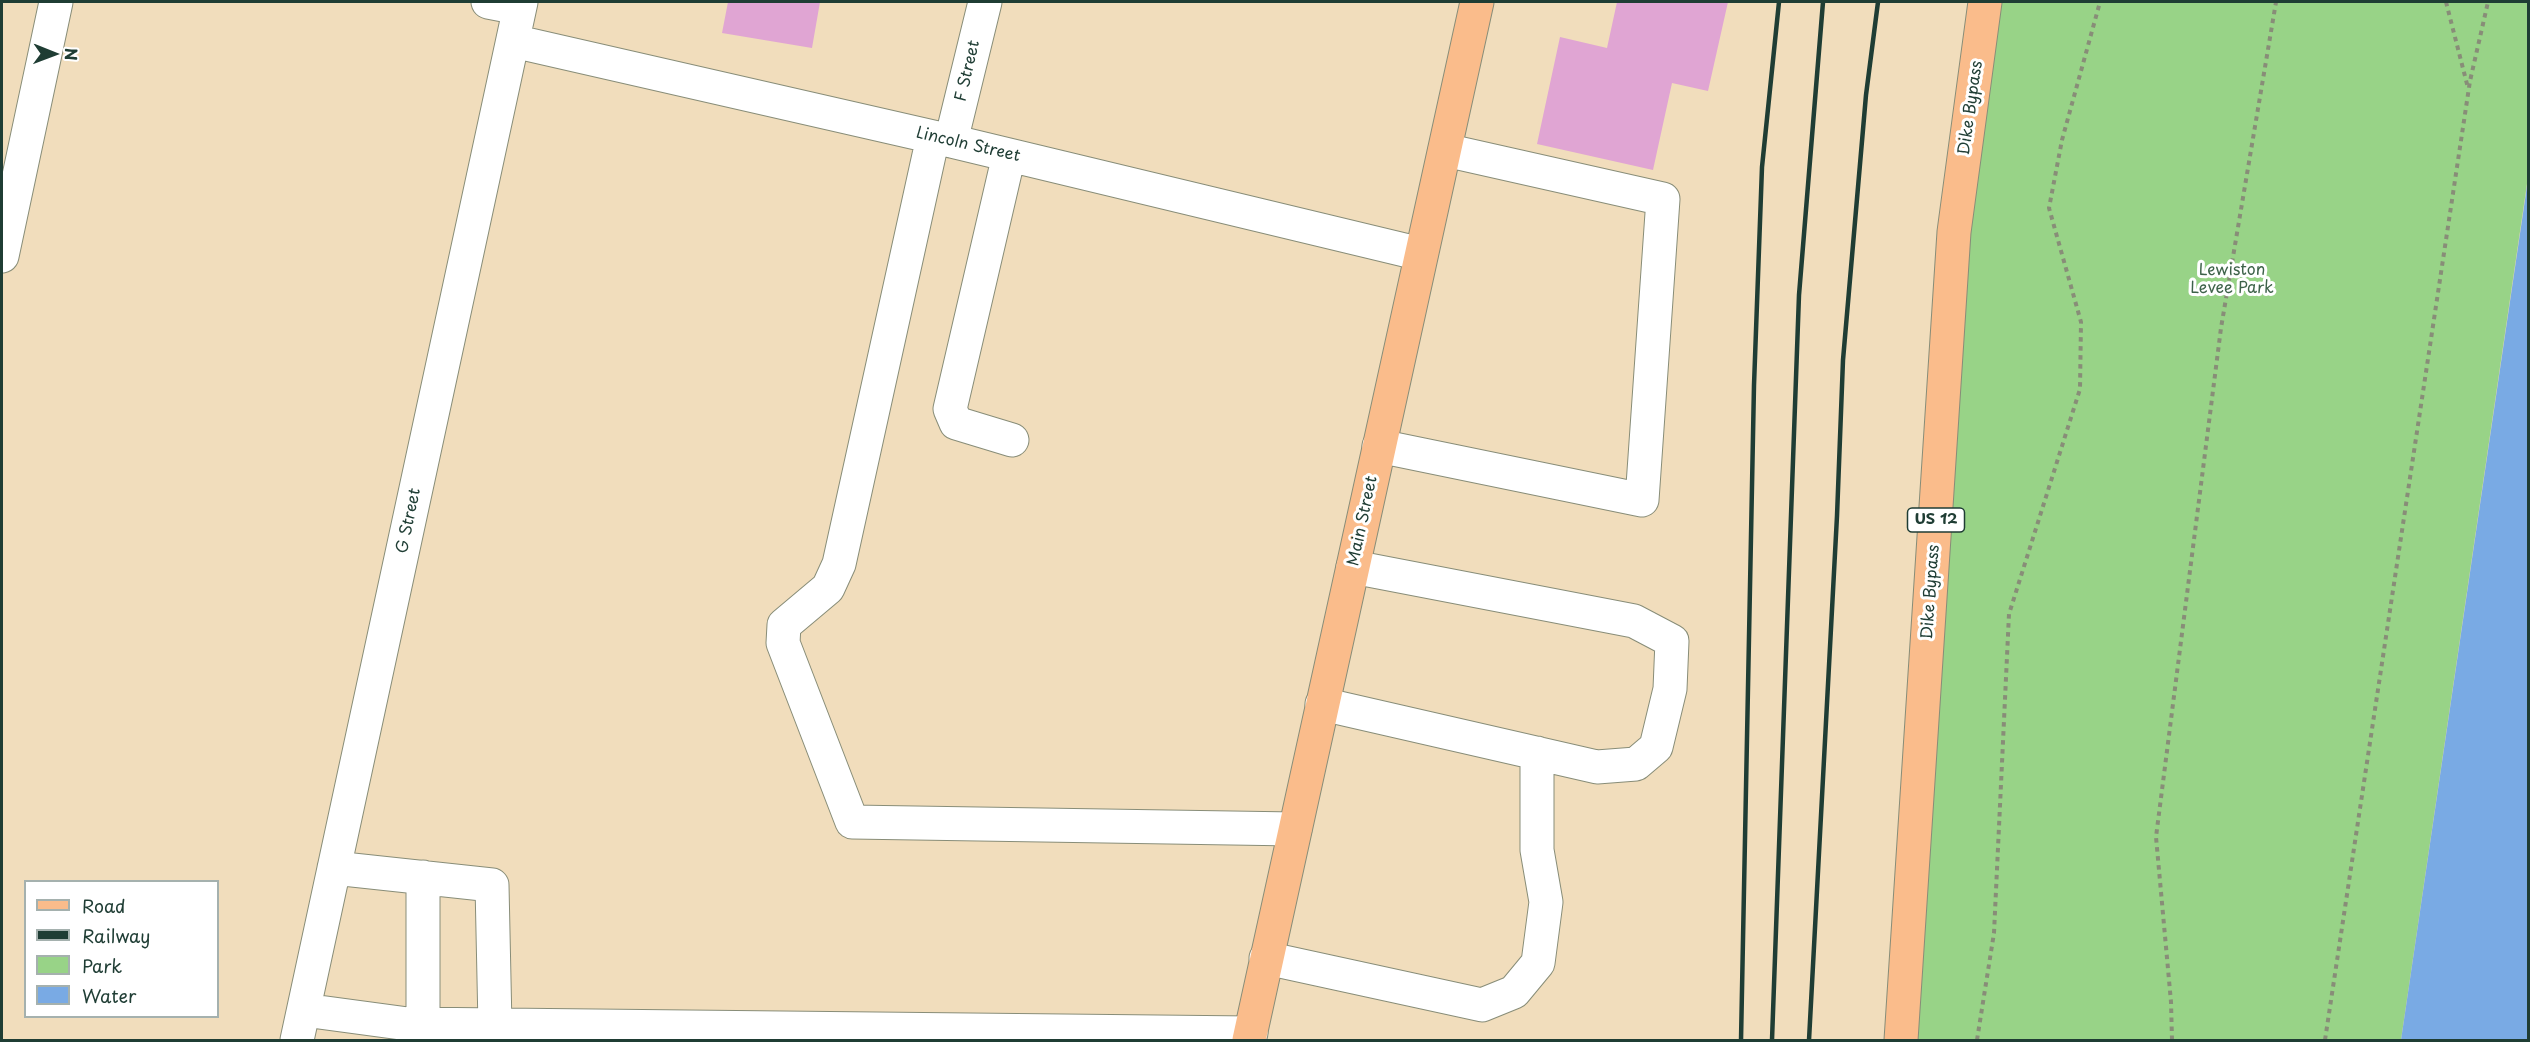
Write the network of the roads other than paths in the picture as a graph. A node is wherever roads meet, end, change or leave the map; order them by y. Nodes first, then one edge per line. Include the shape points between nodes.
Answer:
1 (56, 2) edge
2 (488, 2) edge
3 (984, 2) edge
4 (1477, 2) edge
5 (1985, 2) edge
6 (520, 5) edge
7 (513, 41) junction
8 (942, 139) junction
9 (1444, 150) junction
10 (1009, 155) junction
11 (1421, 254) junction
12 (2, 256) edge
13 (1012, 441) dead end
14 (1379, 446) junction
15 (1353, 567) junction
16 (1322, 704) junction
17 (1537, 753) junction
18 (1295, 829) junction
19 (334, 868) junction
20 (423, 877) junction
21 (1266, 958) junction
22 (423, 1024) junction
23 (301, 1025) edge
24 (495, 1026) junction
25 (1250, 1037) edge
26 (1901, 1041) edge

1 - 12 street
2 - 6 street
3 - 8 street, F Street
4 - 9 main road, Main Street
5 - 26 main road, Dike Bypass / US 12 via 1954,231
6 - 7 street, G Street
7 - 8 street, Lincoln Street
7 - 19 street, G Street
8 - 10 street, Lincoln Street
8 - 18 street, F Street via 839,564 828,588 784,625 783,644 852,822
9 - 11 main road, Main Street
9 - 14 street via 1663,199 1642,500
10 - 11 street, Lincoln Street
10 - 13 street via 950,409 956,423
11 - 14 main road, Main Street
14 - 15 main road, Main Street
15 - 16 main road, Main Street
15 - 17 street via 1634,621 1672,641 1670,689 1656,747 1636,764 1597,767
16 - 17 street
16 - 18 main road, Main Street
17 - 21 street via 1537,850 1546,902 1538,963 1514,992 1482,1005
18 - 21 main road, Main Street
19 - 20 street
19 - 23 street, G Street
20 - 22 street
20 - 24 street via 492,885
21 - 25 main road, Main Street
22 - 23 street
22 - 24 street
24 - 25 street

